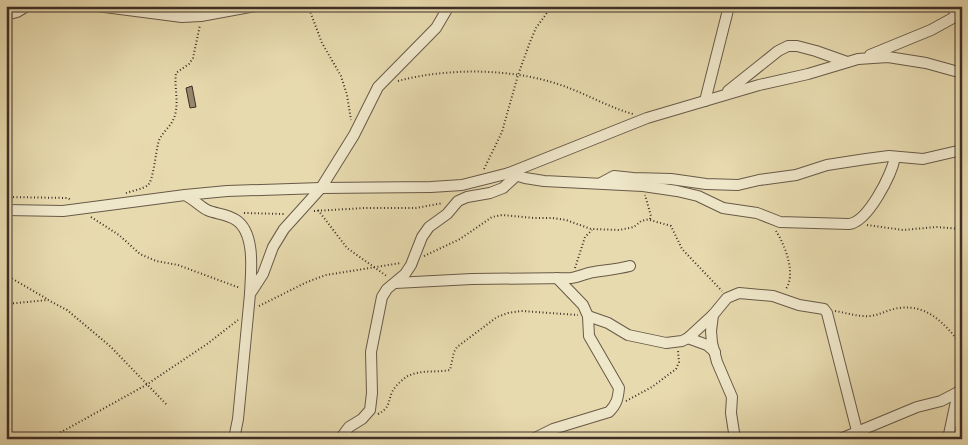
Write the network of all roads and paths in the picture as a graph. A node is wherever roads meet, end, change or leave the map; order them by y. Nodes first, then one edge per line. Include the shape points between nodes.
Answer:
1 (26, 6) edge
2 (97, 6) edge
3 (256, 6) edge
4 (308, 6) edge
5 (449, 6) edge
6 (552, 6) edge
7 (729, 6) edge
8 (958, 14) edge
9 (6, 15) edge
10 (201, 16) junction
11 (858, 59) junction
12 (847, 62) junction
13 (962, 73) edge
14 (518, 75) junction
15 (395, 82) dead end
16 (721, 96) junction
17 (706, 101) junction
18 (647, 118) junction
19 (354, 135) junction
20 (962, 150) edge
21 (895, 157) junction
22 (512, 175) junction
23 (479, 181) junction
24 (602, 183) junction
25 (644, 186) junction
26 (321, 188) junction
27 (122, 194) dead end
28 (185, 195) junction
29 (6, 196) edge
30 (458, 201) junction
31 (84, 208) junction
32 (6, 210) edge
33 (318, 210) junction
34 (240, 213) dead end
35 (298, 214) junction
36 (766, 216) junction
37 (648, 220) junction
38 (854, 223) junction
39 (594, 229) junction
40 (962, 229) edge
41 (413, 261) junction
42 (630, 266) dead end
43 (374, 267) junction
44 (6, 275) edge
45 (556, 278) junction
46 (571, 278) junction
47 (395, 283) junction
48 (250, 294) junction
49 (730, 296) junction
50 (777, 297) junction
51 (48, 300) junction
52 (6, 304) edge
53 (824, 309) junction
54 (249, 312) junction
55 (713, 315) junction
56 (588, 316) junction
57 (685, 339) junction
58 (962, 345) edge
59 (714, 352) junction
60 (146, 385) junction
61 (960, 391) edge
62 (167, 406) dead end
63 (615, 406) junction
64 (362, 419) junction
65 (857, 431) junction
66 (536, 438) edge
67 (52, 439) edge
68 (234, 439) edge
69 (340, 439) edge
70 (735, 439) edge
71 (840, 439) edge
72 (948, 439) edge

1 - 9 street
2 - 10 street via 182,17
3 - 10 street
4 - 19 path via 322,43 341,76
5 - 19 street via 436,28 378,87
6 - 14 path via 536,28
7 - 17 street
8 - 11 street via 906,42
10 - 27 path via 193,58 176,73 175,115 158,143 151,180 146,186
11 - 12 street
11 - 13 street via 888,57
12 - 16 street
12 - 16 street via 788,46
14 - 15 path via 481,72 430,74
14 - 18 path via 568,87
14 - 23 path via 502,132
16 - 17 street
17 - 18 street
18 - 22 street
19 - 26 street
20 - 21 street via 923,159
21 - 24 street via 866,158 738,185 614,176
21 - 38 street via 885,185 868,210
22 - 23 street
22 - 24 street via 544,181
22 - 30 street via 504,188
23 - 26 street via 431,187
24 - 25 street
25 - 36 street via 698,196 723,208
25 - 37 path via 651,216
26 - 28 street
26 - 35 street
28 - 31 street
28 - 48 street via 207,210 235,219 245,229 250,250
29 - 31 path via 68,198
30 - 33 path via 416,208
30 - 41 street via 429,227
31 - 32 street
31 - 48 path via 91,217 119,235 140,254 223,280
33 - 35 path
33 - 43 path via 341,242
34 - 35 path
35 - 48 street via 278,240 264,274
36 - 38 street via 788,223
36 - 50 path via 778,234 789,267 788,285
37 - 39 path via 626,229
37 - 49 path via 671,226 682,249
38 - 40 path via 903,230
39 - 41 path via 566,220 502,215 492,217 460,239
39 - 46 path via 585,238
41 - 43 path
41 - 47 street
42 - 46 street
43 - 47 path
43 - 54 path via 326,275
44 - 51 path
45 - 46 street
45 - 47 street via 472,278
45 - 56 street via 583,306
47 - 64 street via 382,297 370,352 371,405
48 - 54 street
49 - 50 street via 747,293
49 - 55 street
50 - 53 street
51 - 52 path
51 - 60 path via 67,310 111,347
53 - 58 path via 862,316 899,308 923,309 938,319
53 - 65 street
54 - 60 path
54 - 68 street
55 - 57 street
55 - 59 street
56 - 57 street via 608,323 628,336 666,343
56 - 63 street via 589,336 619,388
56 - 64 path via 521,311 502,314 457,347 450,370 407,377 395,387 386,410
57 - 59 street via 707,345
57 - 63 path via 678,350 676,369 640,394
59 - 70 street via 732,397
60 - 62 path
60 - 67 path
61 - 65 street
61 - 72 street
63 - 66 street via 609,412
64 - 69 street
65 - 71 street

